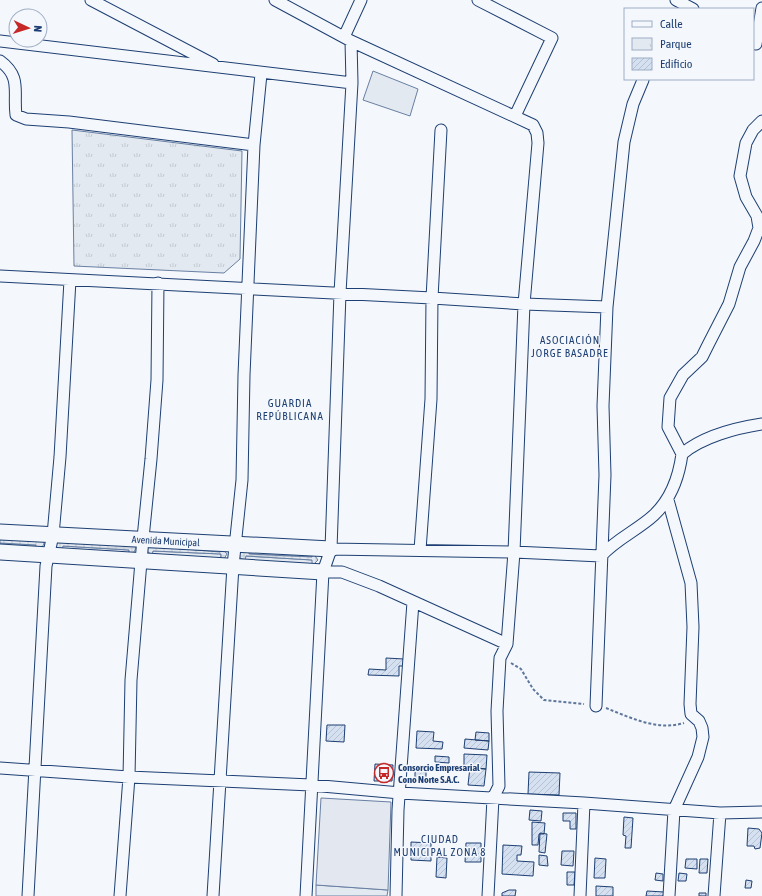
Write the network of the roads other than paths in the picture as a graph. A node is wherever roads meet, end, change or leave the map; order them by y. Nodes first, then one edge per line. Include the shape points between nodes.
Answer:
1 (92, 0) edge
2 (275, 0) edge
3 (361, 0) edge
4 (478, 0) edge
5 (676, 0) edge
6 (691, 8) edge
7 (762, 8) edge
8 (347, 39) junction
9 (0, 41) edge
10 (757, 44) edge
11 (0, 61) edge
12 (220, 68) junction
13 (261, 74) junction
14 (643, 80) edge
15 (352, 83) junction
16 (515, 116) junction
17 (762, 120) edge
18 (441, 130) dead end
19 (254, 145) junction
20 (0, 276) edge
21 (70, 280) junction
22 (158, 283) junction
23 (248, 288) junction
24 (340, 293) junction
25 (432, 298) junction
26 (524, 304) junction
27 (607, 307) junction
28 (762, 424) edge
29 (682, 454) junction
30 (668, 500) junction
31 (0, 532) edge
32 (53, 535) junction
33 (143, 538) junction
34 (235, 544) junction
35 (331, 550) junction
36 (420, 550) junction
37 (0, 552) edge
38 (514, 552) junction
39 (47, 555) junction
40 (601, 556) junction
41 (141, 560) junction
42 (233, 566) junction
43 (323, 572) junction
44 (413, 602) junction
45 (506, 644) junction
46 (596, 706) dead end
47 (0, 768) edge
48 (36, 770) junction
49 (129, 777) junction
50 (221, 782) junction
51 (311, 785) junction
52 (400, 793) junction
53 (493, 798) junction
54 (584, 803) junction
55 (674, 810) junction
56 (762, 812) edge
57 (720, 813) junction
58 (28, 896) edge
59 (120, 896) edge
60 (213, 896) edge
61 (306, 896) edge
62 (396, 896) edge
63 (488, 896) edge
64 (580, 896) edge
65 (669, 896) edge
66 (714, 896) edge

1 - 12 street
2 - 8 street
3 - 8 street
4 - 16 street via 552,38
5 - 6 street
7 - 10 street
8 - 15 street
8 - 16 street
9 - 12 street
11 - 19 street via 12,72 15,82 16,115 26,119
12 - 13 street
13 - 15 street
13 - 19 street
14 - 27 street via 632,104 624,142
15 - 24 street
16 - 26 street via 533,125 538,143
17 - 29 street via 746,143 740,176 746,197 757,216 759,228 740,267 729,304 702,357 683,375 670,398 668,427
18 - 25 street
19 - 23 street
20 - 21 street
21 - 22 street
21 - 32 street
22 - 23 street
22 - 33 street via 157,380
23 - 24 street
23 - 34 street via 242,480
24 - 25 street
24 - 35 street
25 - 26 street
25 - 36 street via 431,399
26 - 27 street
26 - 38 street
27 - 40 street via 603,406 605,476
28 - 29 street via 697,443
29 - 30 street
30 - 40 street via 654,515 610,546
30 - 55 street via 691,583 693,627 690,704 691,714 699,721 703,737 698,758
31 - 32 street, Avenida Municipal
32 - 33 street, Avenida Municipal
32 - 39 street
33 - 34 street, Avenida Municipal
33 - 41 street
34 - 35 street, Avenida Municipal
34 - 42 street
35 - 36 street
35 - 43 street
36 - 38 street
37 - 39 street
38 - 40 street
38 - 45 street
39 - 41 street
39 - 48 street
40 - 46 street via 600,654
41 - 42 street
41 - 49 street via 131,680
42 - 43 street
42 - 50 street
43 - 44 street via 342,572
43 - 51 street
44 - 45 street
44 - 52 street
45 - 53 street via 500,658 497,711 499,786
47 - 48 street
48 - 49 street
48 - 58 street
49 - 50 street
49 - 59 street
50 - 51 street
50 - 60 street
51 - 52 street
51 - 61 street
52 - 53 street
52 - 62 street
53 - 54 street
53 - 63 street
54 - 55 street
54 - 64 street
55 - 57 street
55 - 65 street
56 - 57 street
57 - 66 street

